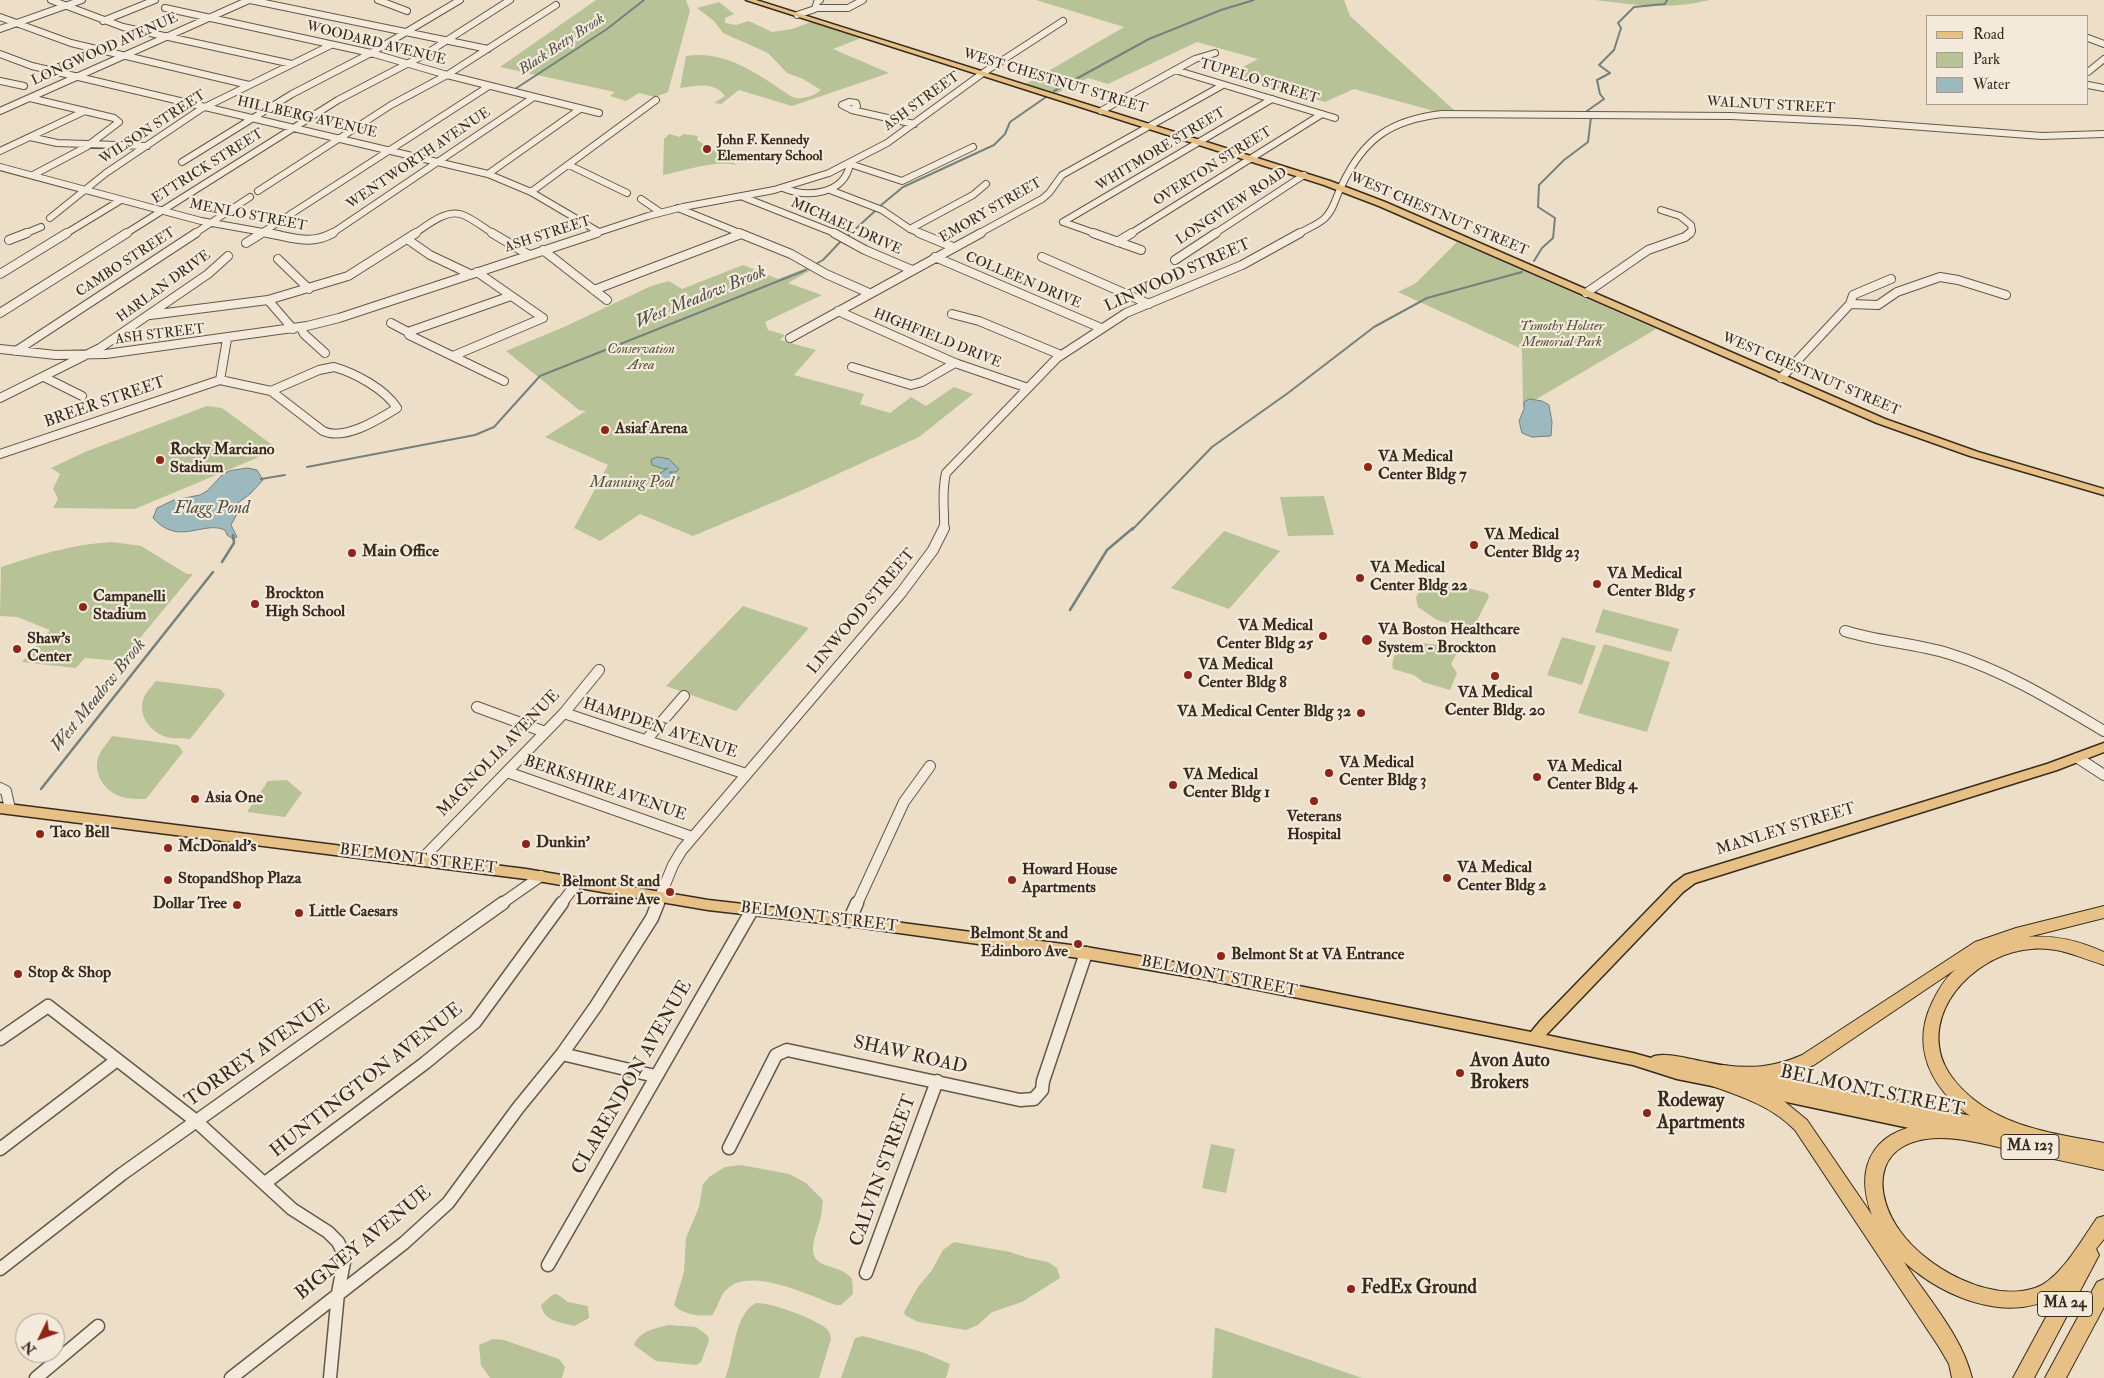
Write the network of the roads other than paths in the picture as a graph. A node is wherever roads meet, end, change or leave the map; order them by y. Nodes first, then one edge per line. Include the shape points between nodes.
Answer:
1 (51, 0) edge
2 (82, 0) edge
3 (155, 0) edge
4 (249, 0) edge
5 (378, 0) edge
6 (460, 0) edge
7 (510, 0) edge
8 (749, 0) edge
9 (820, 0) edge
10 (863, 0) edge
11 (66, 6) junction
12 (556, 6) dead end
13 (165, 8) dead end
14 (817, 8) junction
15 (407, 11) dead end
16 (797, 16) junction
17 (0, 17) edge
18 (208, 18) junction
19 (103, 21) junction
20 (1063, 21) dead end
21 (17, 23) junction
22 (0, 29) edge
23 (406, 32) junction
24 (166, 37) junction
25 (2089, 38) edge
26 (446, 40) junction
27 (2104, 44) edge
28 (332, 45) junction
29 (488, 49) junction
30 (1215, 53) dead end
31 (0, 54) edge
32 (371, 54) junction
33 (123, 56) junction
34 (2104, 59) edge
35 (292, 64) junction
36 (407, 64) junction
37 (1175, 70) junction
38 (2089, 71) edge
39 (983, 74) junction
40 (447, 75) junction
41 (78, 77) junction
42 (1, 82) edge
43 (249, 85) junction
44 (1222, 85) junction
45 (2089, 85) edge
46 (24, 86) dead end
47 (489, 86) junction
48 (2104, 88) edge
49 (534, 97) junction
50 (30, 98) junction
51 (1272, 99) junction
52 (656, 100) dead end
53 (3, 107) edge
54 (205, 107) junction
55 (580, 109) junction
56 (852, 110) dead end
57 (0, 111) edge
58 (85, 111) junction
59 (1100, 111) junction
60 (599, 113) dead end
61 (1322, 114) junction
62 (1436, 115) joint
63 (1335, 118) dead end
64 (253, 119) junction
65 (914, 124) junction
66 (1149, 126) junction
67 (294, 128) junction
68 (2104, 134) edge
69 (30, 136) junction
70 (338, 138) junction
71 (1199, 142) junction
72 (91, 144) junction
73 (147, 146) junction
74 (973, 146) dead end
75 (388, 150) junction
76 (0, 151) edge
77 (1251, 158) junction
78 (182, 162) dead end
79 (437, 162) junction
80 (850, 164) junction
81 (570, 165) junction
82 (0, 167) edge
83 (488, 174) junction
84 (33, 175) junction
85 (1304, 175) junction
86 (986, 184) dead end
87 (783, 188) junction
88 (1340, 188) junction
89 (84, 190) junction
90 (830, 190) junction
91 (258, 191) dead end
92 (531, 192) junction
93 (627, 193) dead end
94 (743, 196) junction
95 (250, 197) dead end
96 (641, 199) dead end
97 (121, 200) junction
98 (678, 208) junction
99 (1661, 210) dead end
100 (162, 211) junction
101 (660, 212) junction
102 (50, 218) dead end
103 (211, 222) junction
104 (41, 227) dead end
105 (910, 229) junction
106 (262, 231) junction
107 (599, 232) junction
108 (741, 234) junction
109 (0, 235) edge
110 (407, 239) junction
111 (317, 240) joint
112 (246, 242) dead end
113 (1117, 242) junction
114 (953, 247) junction
115 (543, 250) junction
116 (1141, 250) dead end
117 (529, 255) junction
118 (228, 256) dead end
119 (935, 257) junction
120 (1042, 257) dead end
121 (278, 259) dead end
122 (1175, 260) dead end
123 (912, 270) junction
124 (474, 273) junction
125 (0, 274) edge
126 (1891, 279) dead end
127 (309, 289) junction
128 (594, 290) junction
129 (870, 294) junction
130 (1586, 294) junction
131 (2006, 295) dead end
132 (511, 296) junction
133 (268, 300) junction
134 (607, 300) dead end
135 (1148, 304) junction
136 (1850, 304) junction
137 (838, 311) junction
138 (0, 313) edge
139 (150, 314) junction
140 (952, 314) dead end
141 (391, 323) dead end
142 (297, 328) junction
143 (1101, 328) junction
144 (408, 332) junction
145 (790, 338) dead end
146 (227, 339) junction
147 (0, 349) edge
148 (16, 351) junction
149 (326, 353) dead end
150 (89, 355) junction
151 (1061, 355) junction
152 (453, 356) junction
153 (955, 363) junction
154 (852, 367) dead end
155 (44, 377) junction
156 (1781, 378) junction
157 (220, 380) junction
158 (504, 381) dead end
159 (1028, 388) junction
160 (271, 391) junction
161 (82, 396) dead end
162 (0, 398) edge
163 (0, 454) edge
164 (2104, 492) edge
165 (1845, 631) dead end
166 (599, 670) dead end
167 (684, 696) dead end
168 (477, 707) dead end
169 (564, 713) junction
170 (2104, 731) edge
171 (545, 732) junction
172 (647, 740) junction
173 (2104, 748) edge
174 (2078, 758) junction
175 (930, 766) dead end
176 (507, 772) junction
177 (746, 774) junction
178 (2104, 775) edge
179 (0, 788) edge
180 (5, 808) edge
181 (692, 837) junction
182 (421, 860) junction
183 (541, 876) junction
184 (577, 883) junction
185 (658, 897) junction
186 (752, 910) junction
187 (2104, 912) edge
188 (849, 921) junction
189 (1086, 953) junction
190 (2104, 959) edge
191 (1535, 1038) junction
192 (0, 1039) edge
193 (562, 1054) junction
194 (117, 1060) junction
195 (654, 1076) junction
196 (1721, 1077) junction
197 (937, 1081) junction
198 (196, 1121) junction
199 (1976, 1135) junction
200 (2061, 1142) junction
201 (729, 1148) dead end
202 (0, 1149) edge
203 (2104, 1151) edge
204 (2084, 1152) junction
205 (2104, 1162) edge
206 (265, 1183) junction
207 (2104, 1224) edge
208 (2104, 1228) edge
209 (548, 1265) dead end
210 (0, 1269) edge
211 (866, 1273) dead end
212 (2104, 1288) edge
213 (338, 1293) junction
214 (98, 1326) dead end
215 (36, 1378) edge
216 (230, 1378) edge
217 (330, 1378) edge
218 (1962, 1378) edge
219 (2023, 1378) edge
220 (2055, 1378) edge

1 - 11 street
2 - 11 street
3 - 19 street
4 - 18 street, LONGWOOD AVENUE
4 - 23 street
5 - 15 street
6 - 23 street
7 - 26 street, ETTRICK STREET
8 - 16 main road, WEST CHESTNUT STREET
9 - 14 street
10 - 14 street via 854,7
11 - 19 street
11 - 21 street
12 - 29 street
13 - 18 street, WOODARD AVENUE
14 - 16 street
16 - 39 main road, WEST CHESTNUT STREET
17 - 21 street
18 - 24 street, LONGWOOD AVENUE
18 - 28 street, WOODARD AVENUE
19 - 24 street
20 - 39 street, ASH STREET
21 - 22 street
21 - 33 street via 72,43
23 - 26 street
23 - 32 street
24 - 33 street, LONGWOOD AVENUE
24 - 35 street
25 - 27 street
26 - 29 street
26 - 36 street, ETTRICK STREET
28 - 32 street, WOODARD AVENUE
28 - 35 street, WILSON STREET
29 - 40 street
30 - 37 street
31 - 41 street, HILLBERG AVENUE
32 - 36 street, WOODARD AVENUE
32 - 64 street via 297,91
33 - 41 street, LONGWOOD AVENUE
33 - 43 street
34 - 38 street
35 - 43 street, WILSON STREET
36 - 40 street, WOODARD AVENUE
36 - 67 street, ETTRICK STREET via 338,100
37 - 44 street, TUPELO STREET
37 - 59 street
39 - 59 main road, WEST CHESTNUT STREET
39 - 65 street, ASH STREET
40 - 47 street, WOODARD AVENUE
40 - 70 street
41 - 50 street, LONGWOOD AVENUE
41 - 54 street, HILLBERG AVENUE
42 - 46 street
43 - 54 street, WILSON STREET
44 - 51 street, TUPELO STREET
44 - 66 street, EMORY STREET
45 - 48 street
47 - 49 street, WOODARD AVENUE
47 - 75 street
49 - 55 street, WOODARD AVENUE
49 - 79 street, WENTWORTH AVENUE
50 - 53 street, LONGWOOD AVENUE
50 - 58 street
51 - 61 street, TUPELO STREET
51 - 71 street, WHITMORE STREET
52 - 81 street
53 - 57 street, LONGWOOD AVENUE
54 - 64 street, HILLBERG AVENUE
54 - 73 street, WILSON STREET
55 - 60 street, WOODARD AVENUE
55 - 83 street
56 - 65 street
58 - 69 street
58 - 72 street via 119,122
59 - 66 main road, WEST CHESTNUT STREET
61 - 63 street, TUPELO STREET
61 - 77 street, OVERTON STREET
62 - 68 street, WALNUT STREET via 1706,115 2042,136
62 - 88 street, LINWOOD STREET via 1401,122 1380,134 1355,158
64 - 67 street, HILLBERG AVENUE
64 - 78 street
65 - 80 street, ASH STREET
66 - 71 main road, WEST CHESTNUT STREET
66 - 114 street, EMORY STREET via 1059,177 1046,196
67 - 70 street, HILLBERG AVENUE
67 - 100 street, ETTRICK STREET
69 - 72 street via 57,143
69 - 76 street
70 - 75 street, HILLBERG AVENUE
70 - 91 street
71 - 77 main road, WEST CHESTNUT STREET
71 - 113 street, WHITMORE STREET via 1064,222
72 - 73 street
72 - 84 street
73 - 89 street, WILSON STREET
74 - 80 street via 902,181
75 - 79 street, HILLBERG AVENUE
75 - 106 street
77 - 85 main road, WEST CHESTNUT STREET
77 - 113 street, OVERTON STREET
79 - 83 street, HILLBERG AVENUE
79 - 111 street, WENTWORTH AVENUE via 333,233
80 - 87 street, ASH STREET
80 - 90 street via 847,174
81 - 92 street
81 - 93 street
82 - 84 street, MENLO STREET
83 - 92 street, HILLBERG AVENUE
84 - 89 street, MENLO STREET
85 - 88 main road, WEST CHESTNUT STREET
85 - 122 street, LONGVIEW ROAD
86 - 105 street via 973,196
87 - 90 street via 808,194
87 - 94 street, ASH STREET
88 - 130 main road, WEST CHESTNUT STREET
88 - 135 street, LINWOOD STREET via 1330,213 1315,225 1237,268
89 - 97 street, MENLO STREET
89 - 102 street, WILSON STREET
90 - 105 street via 882,210
92 - 107 street, HILLBERG AVENUE
94 - 98 street, ASH STREET
94 - 123 street, MICHAEL DRIVE via 835,233
95 - 103 street, CAMBO STREET
96 - 101 street
97 - 100 street, MENLO STREET
97 - 125 street
98 - 101 street, ASH STREET
98 - 108 street
99 - 130 street via 1687,220 1692,232 1648,250
100 - 103 street, MENLO STREET
100 - 138 street, ETTRICK STREET
101 - 107 street, ASH STREET
103 - 106 street, MENLO STREET
103 - 148 street, CAMBO STREET
104 - 109 street via 7,242
105 - 114 street
106 - 111 street, MENLO STREET via 295,239
106 - 112 street
107 - 115 street, ASH STREET
108 - 128 street
108 - 129 street via 791,254
110 - 117 street via 438,219 461,214
110 - 124 street via 430,255
110 - 127 street via 352,274
113 - 116 street
114 - 119 street, EMORY STREET
115 - 117 street, ASH STREET
115 - 128 street
117 - 124 street, ASH STREET
118 - 139 street, HARLAN DRIVE via 208,274
119 - 123 street, EMORY STREET
119 - 143 street, COLLEEN DRIVE
120 - 135 street
121 - 127 street
123 - 129 street, EMORY STREET
124 - 132 street
124 - 142 street, ASH STREET via 339,318
126 - 136 street via 1855,294
127 - 133 street
128 - 134 street
129 - 137 street, EMORY STREET
130 - 156 main road, WEST CHESTNUT STREET
131 - 136 street via 1940,277 1897,292 1878,305
132 - 144 street
132 - 152 street via 543,318
133 - 139 street
133 - 142 street
135 - 143 street, LINWOOD STREET
136 - 156 street
137 - 145 street, EMORY STREET
137 - 153 street, HIGHFIELD DRIVE
139 - 150 street, HARLAN DRIVE
140 - 151 street via 979,321
141 - 144 street
142 - 146 street, ASH STREET
142 - 149 street
143 - 151 street, LINWOOD STREET
144 - 152 street
146 - 150 street, ASH STREET
146 - 157 street
147 - 148 street, ASH STREET
148 - 150 street, ASH STREET
150 - 155 street
151 - 159 street, LINWOOD STREET
152 - 158 street
153 - 154 street via 920,383 910,385
153 - 159 street, HIGHFIELD DRIVE
155 - 161 street
155 - 162 street
156 - 164 main road, WEST CHESTNUT STREET via 1920,436
157 - 160 street
157 - 163 street, BREER STREET
159 - 177 street, LINWOOD STREET via 946,472 942,490 944,530 901,593
160 - 160 street via 319,370 338,368 348,371 392,400 397,408 355,430 332,435 322,431
165 - 170 street via 1929,648 1964,659 2023,686
166 - 169 street, MAGNOLIA AVENUE
167 - 172 street
168 - 171 street
169 - 171 street, MAGNOLIA AVENUE
169 - 172 street, HAMPDEN AVENUE
171 - 176 street, MAGNOLIA AVENUE
172 - 177 street, HAMPDEN AVENUE
173 - 174 main road, MANLEY STREET
174 - 178 street
174 - 191 main road, MANLEY STREET via 1690,878
175 - 188 street via 904,802
176 - 181 street, BERKSHIRE AVENUE
176 - 182 street, MAGNOLIA AVENUE
177 - 181 street, LINWOOD STREET
179 - 180 street via 6,791
180 - 182 main road, BELMONT STREET / MA 123
181 - 185 street, LINWOOD STREET via 672,865
182 - 183 main road, BELMONT STREET / MA 123
183 - 184 main road, BELMONT STREET / MA 123
183 - 198 street, TORREY AVENUE
184 - 185 main road, BELMONT STREET / MA 123
184 - 206 street, HUNTINGTON AVENUE via 475,1022
185 - 186 main road, BELMONT STREET / MA 123
185 - 193 street, BIGNEY AVENUE via 652,918
186 - 188 main road, BELMONT STREET / MA 123
186 - 195 street, CLARENDON AVENUE
187 - 196 highway via 1982,946 1808,1060 1790,1068 1758,1076
188 - 189 main road, BELMONT STREET / MA 123
189 - 191 main road, BELMONT STREET / MA 123
189 - 197 street, SHAW ROAD via 1037,1097 1032,1101 1020,1100
190 - 200 highway via 2082,949 2055,943 2029,943 2005,948 1975,962 1957,977 1941,998 1934,1020 1932,1042 1935,1059 1956,1093 1992,1119
191 - 196 main road, BELMONT STREET / MA 123 via 1632,1059 1675,1063
192 - 194 street via 48,1006
193 - 195 street
193 - 213 street, BIGNEY AVENUE via 448,1203 404,1243
194 - 198 street
194 - 202 street
195 - 209 street, CLARENDON AVENUE
196 - 199 main road, BELMONT STREET / MA 123
196 - 200 main road, BELMONT STREET / MA 123
196 - 218 highway via 1770,1100 1801,1125 1949,1346 1958,1361
197 - 201 street, SHAW ROAD via 796,1050 781,1051
197 - 211 street, CALVIN STREET
198 - 206 street
198 - 210 street, TORREY AVENUE
199 - 204 highway, BELMONT STREET / MA 123
199 - 207 highway via 1940,1131 1910,1135 1890,1144 1874,1166 1873,1190 1881,1217 1908,1254 1931,1272 1986,1296 2017,1300 2037,1297 2062,1282
200 - 204 highway, BELMONT STREET / MA 123
203 - 204 highway, BELMONT STREET / MA 123
204 - 205 highway, BELMONT STREET / MA 123
206 - 213 street via 292,1209 328,1232 340,1245 344,1262
208 - 219 highway, MA 24
212 - 220 highway, MA 24
213 - 216 street, BIGNEY AVENUE
213 - 217 street
214 - 215 street

